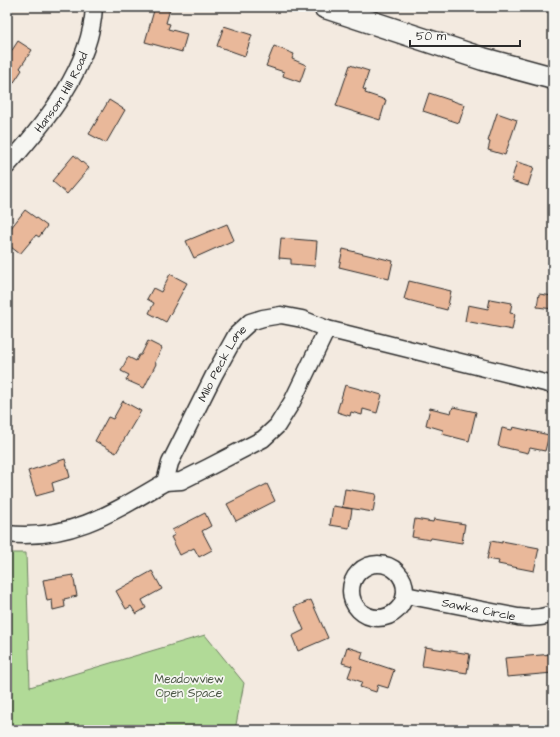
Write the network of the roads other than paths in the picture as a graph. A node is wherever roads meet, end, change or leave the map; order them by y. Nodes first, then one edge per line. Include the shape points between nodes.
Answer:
1 (94, 7) edge
2 (325, 7) edge
3 (553, 78) edge
4 (7, 166) edge
5 (328, 329) junction
6 (553, 385) edge
7 (165, 482) junction
8 (7, 534) edge
9 (405, 595) dead end
10 (553, 614) edge

1 - 4 street, Hansom Hill Road via 91,31 68,85 51,113
2 - 3 main road via 482,59
5 - 6 street, Milo Peck Lane
5 - 7 street via 292,402 277,426 263,439 209,467 180,481
5 - 7 street, Milo Peck Lane via 302,319 280,315 250,322 236,335 170,463
7 - 8 street via 116,511 76,527 36,535
9 - 10 street, Sawka Circle via 532,619

